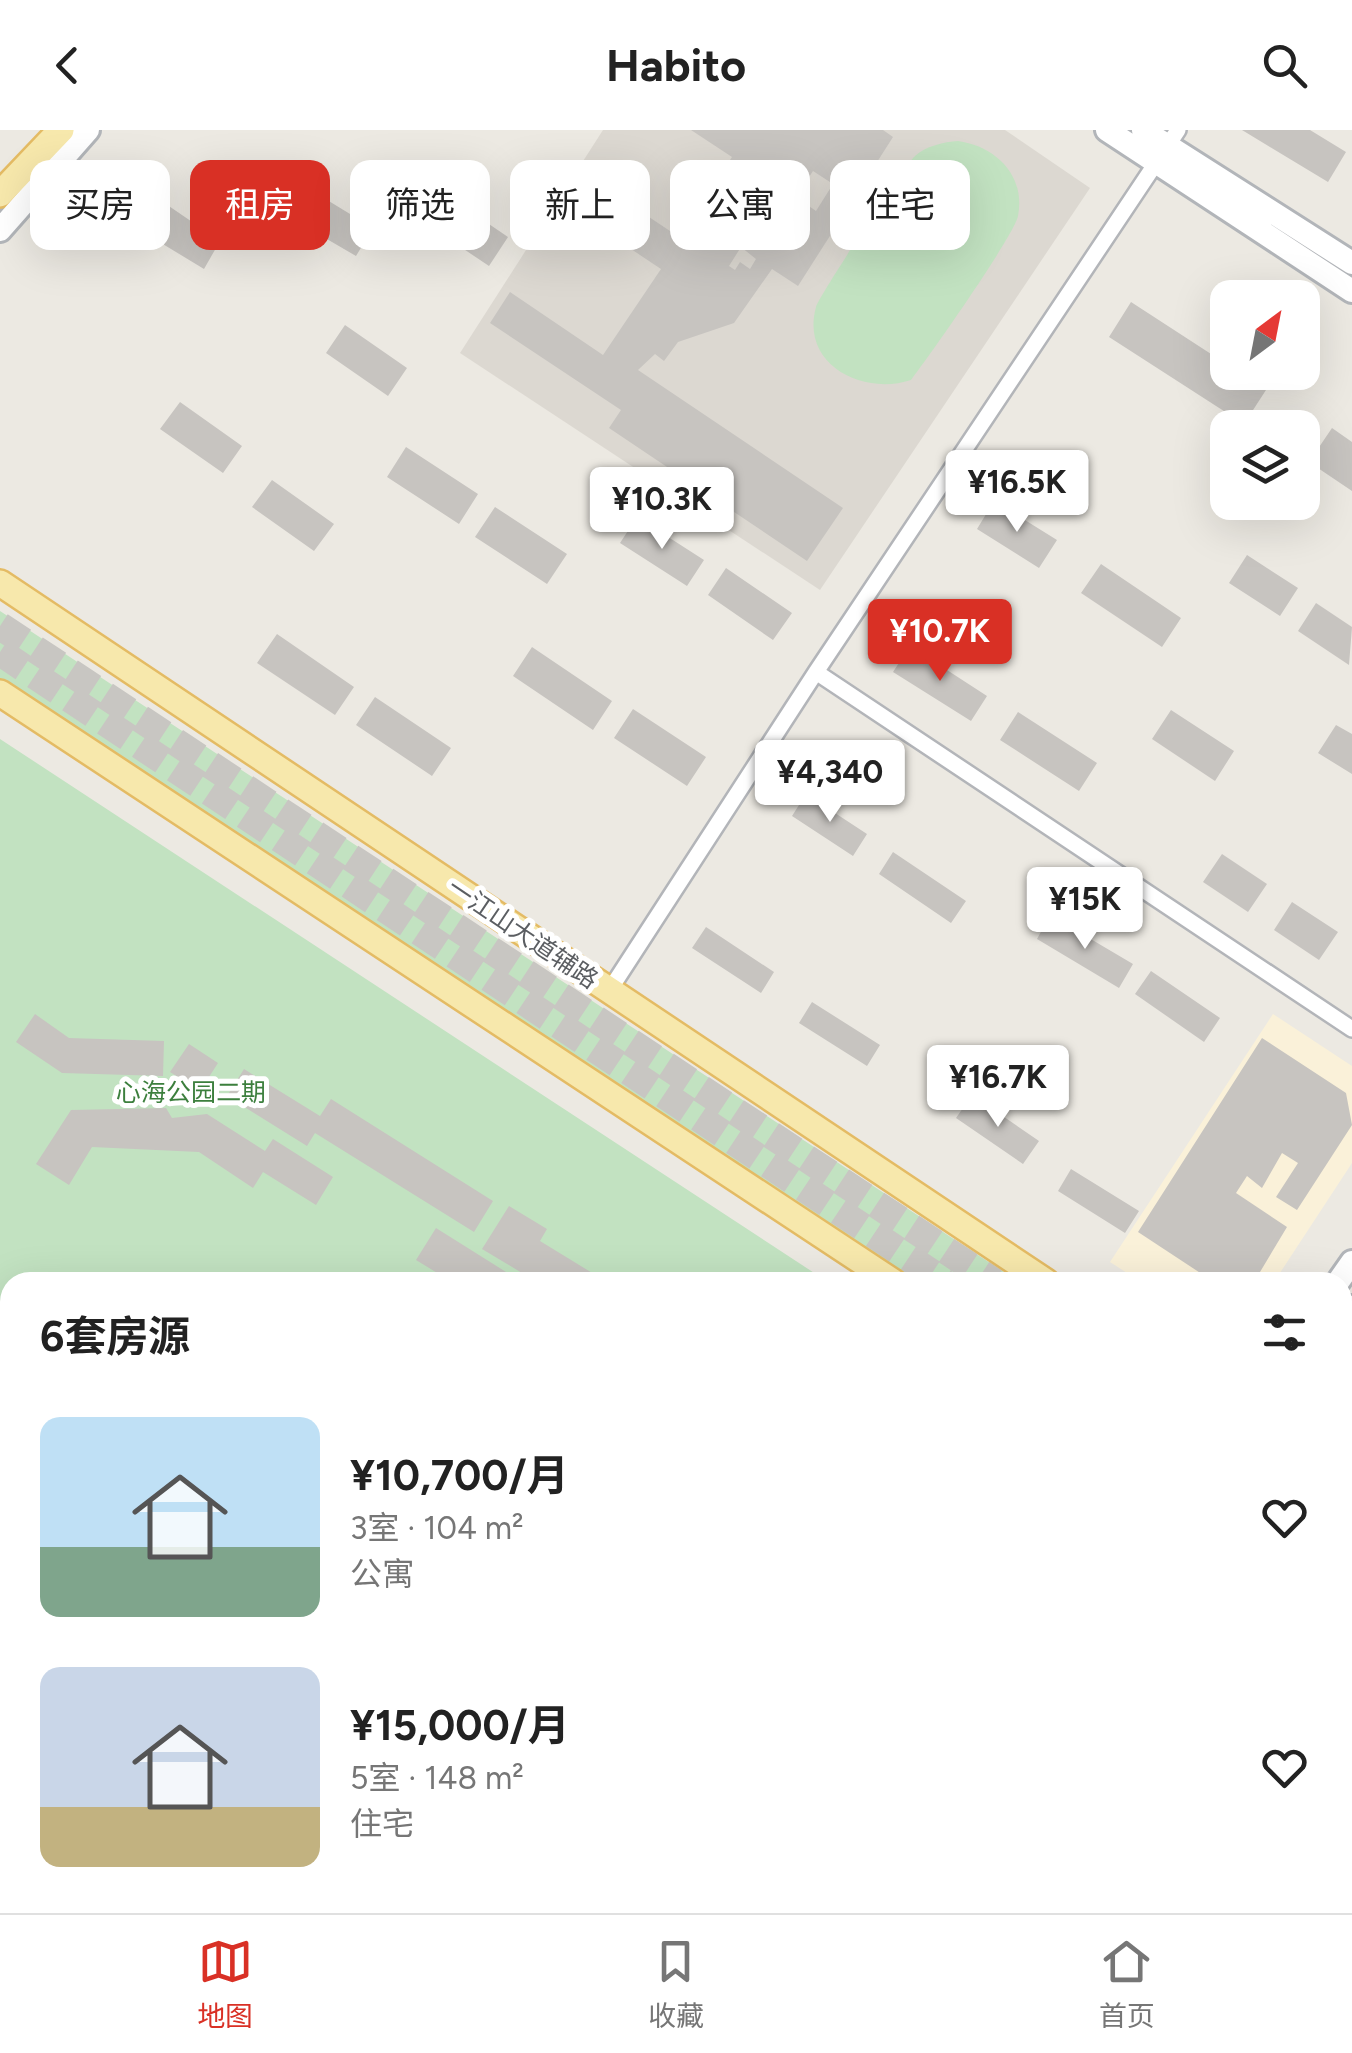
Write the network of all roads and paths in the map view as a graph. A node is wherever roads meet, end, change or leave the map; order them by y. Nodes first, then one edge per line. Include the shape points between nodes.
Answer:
1 (62, 130) edge
2 (88, 130) edge
3 (1107, 130) edge
4 (1143, 130) edge
5 (1167, 146) edge
6 (0, 194) edge
7 (0, 230) edge
8 (1352, 262) edge
9 (1352, 290) edge
10 (0, 581) edge
11 (816, 672) junction
12 (0, 693) edge
13 (609, 991) junction
14 (1352, 1029) edge
15 (879, 1272) edge
16 (1031, 1272) edge

1 - 6 main road
2 - 7 main road
3 - 5 main road
4 - 5 main road
5 - 8 main road
5 - 9 main road
5 - 11 street
10 - 13 main road, 一江山大道辅路
11 - 13 street
11 - 14 street
12 - 15 main road
13 - 16 main road, 一江山大道辅路

